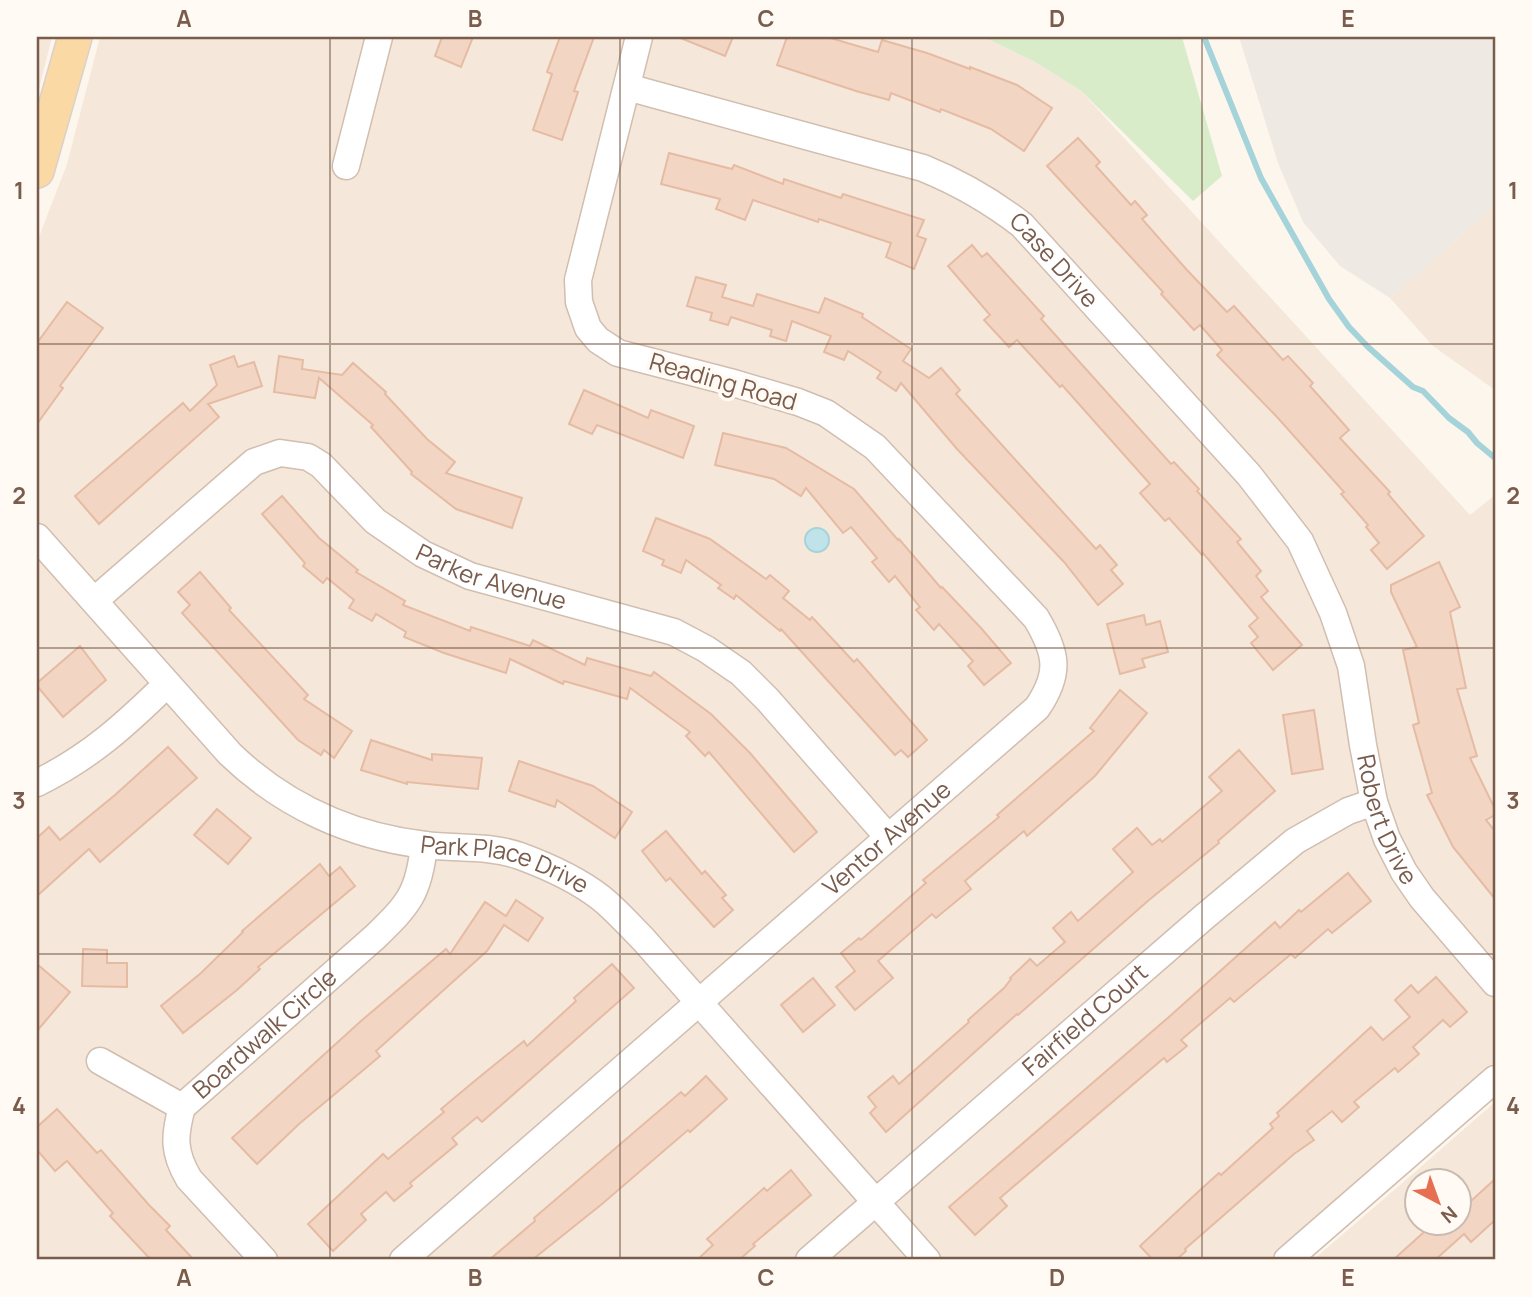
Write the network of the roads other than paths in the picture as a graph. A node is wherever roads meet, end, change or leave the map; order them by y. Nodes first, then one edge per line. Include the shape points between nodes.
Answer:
1 (75, 37) edge
2 (379, 37) edge
3 (639, 37) edge
4 (627, 87) junction
5 (345, 166) dead end
6 (37, 171) edge
7 (37, 537) edge
8 (95, 600) junction
9 (1338, 627) joint
10 (1054, 663) joint
11 (167, 684) junction
12 (37, 783) edge
13 (1374, 802) junction
14 (888, 837) junction
15 (424, 845) junction
16 (1495, 983) edge
17 (699, 1002) junction
18 (100, 1061) dead end
19 (1495, 1079) edge
20 (183, 1107) junction
21 (877, 1201) junction
22 (264, 1260) edge
23 (403, 1260) edge
24 (809, 1260) edge
25 (927, 1260) edge
26 (1287, 1260) edge

1 - 6 main road
2 - 5 street
3 - 4 street, Reading Road
4 - 9 street, Case Drive via 923,168 990,201 1022,225 1280,514 1300,541
4 - 10 street, Reading Road via 578,279 579,302 588,328 618,354 730,382 826,413 875,447 1036,618
7 - 8 street, Park Place Drive
8 - 11 street, Park Place Drive
8 - 14 street, Parker Avenue via 254,462 280,453 308,457 375,521 423,554 470,576 674,632 706,649 741,673 768,700
9 - 13 street, Robert Drive via 1351,666
10 - 14 street, Ventor Avenue via 1054,677 1037,708
11 - 12 street via 83,758
11 - 15 street, Park Place Drive via 248,772 295,804 350,828
13 - 16 street, Robert Drive via 1416,889
13 - 21 street, Fairfield Court via 1348,811 1296,841
14 - 17 street, Ventor Avenue
15 - 17 street, Park Place Drive via 519,856 564,876 600,898
15 - 20 street, Boardwalk Circle via 421,876 401,912
17 - 21 street, Park Place Drive
17 - 23 street
18 - 20 street
19 - 26 street
20 - 22 street, Boardwalk Circle via 176,1129 180,1163 189,1179
21 - 24 street, Fairfield Court
21 - 25 street, Park Place Drive

